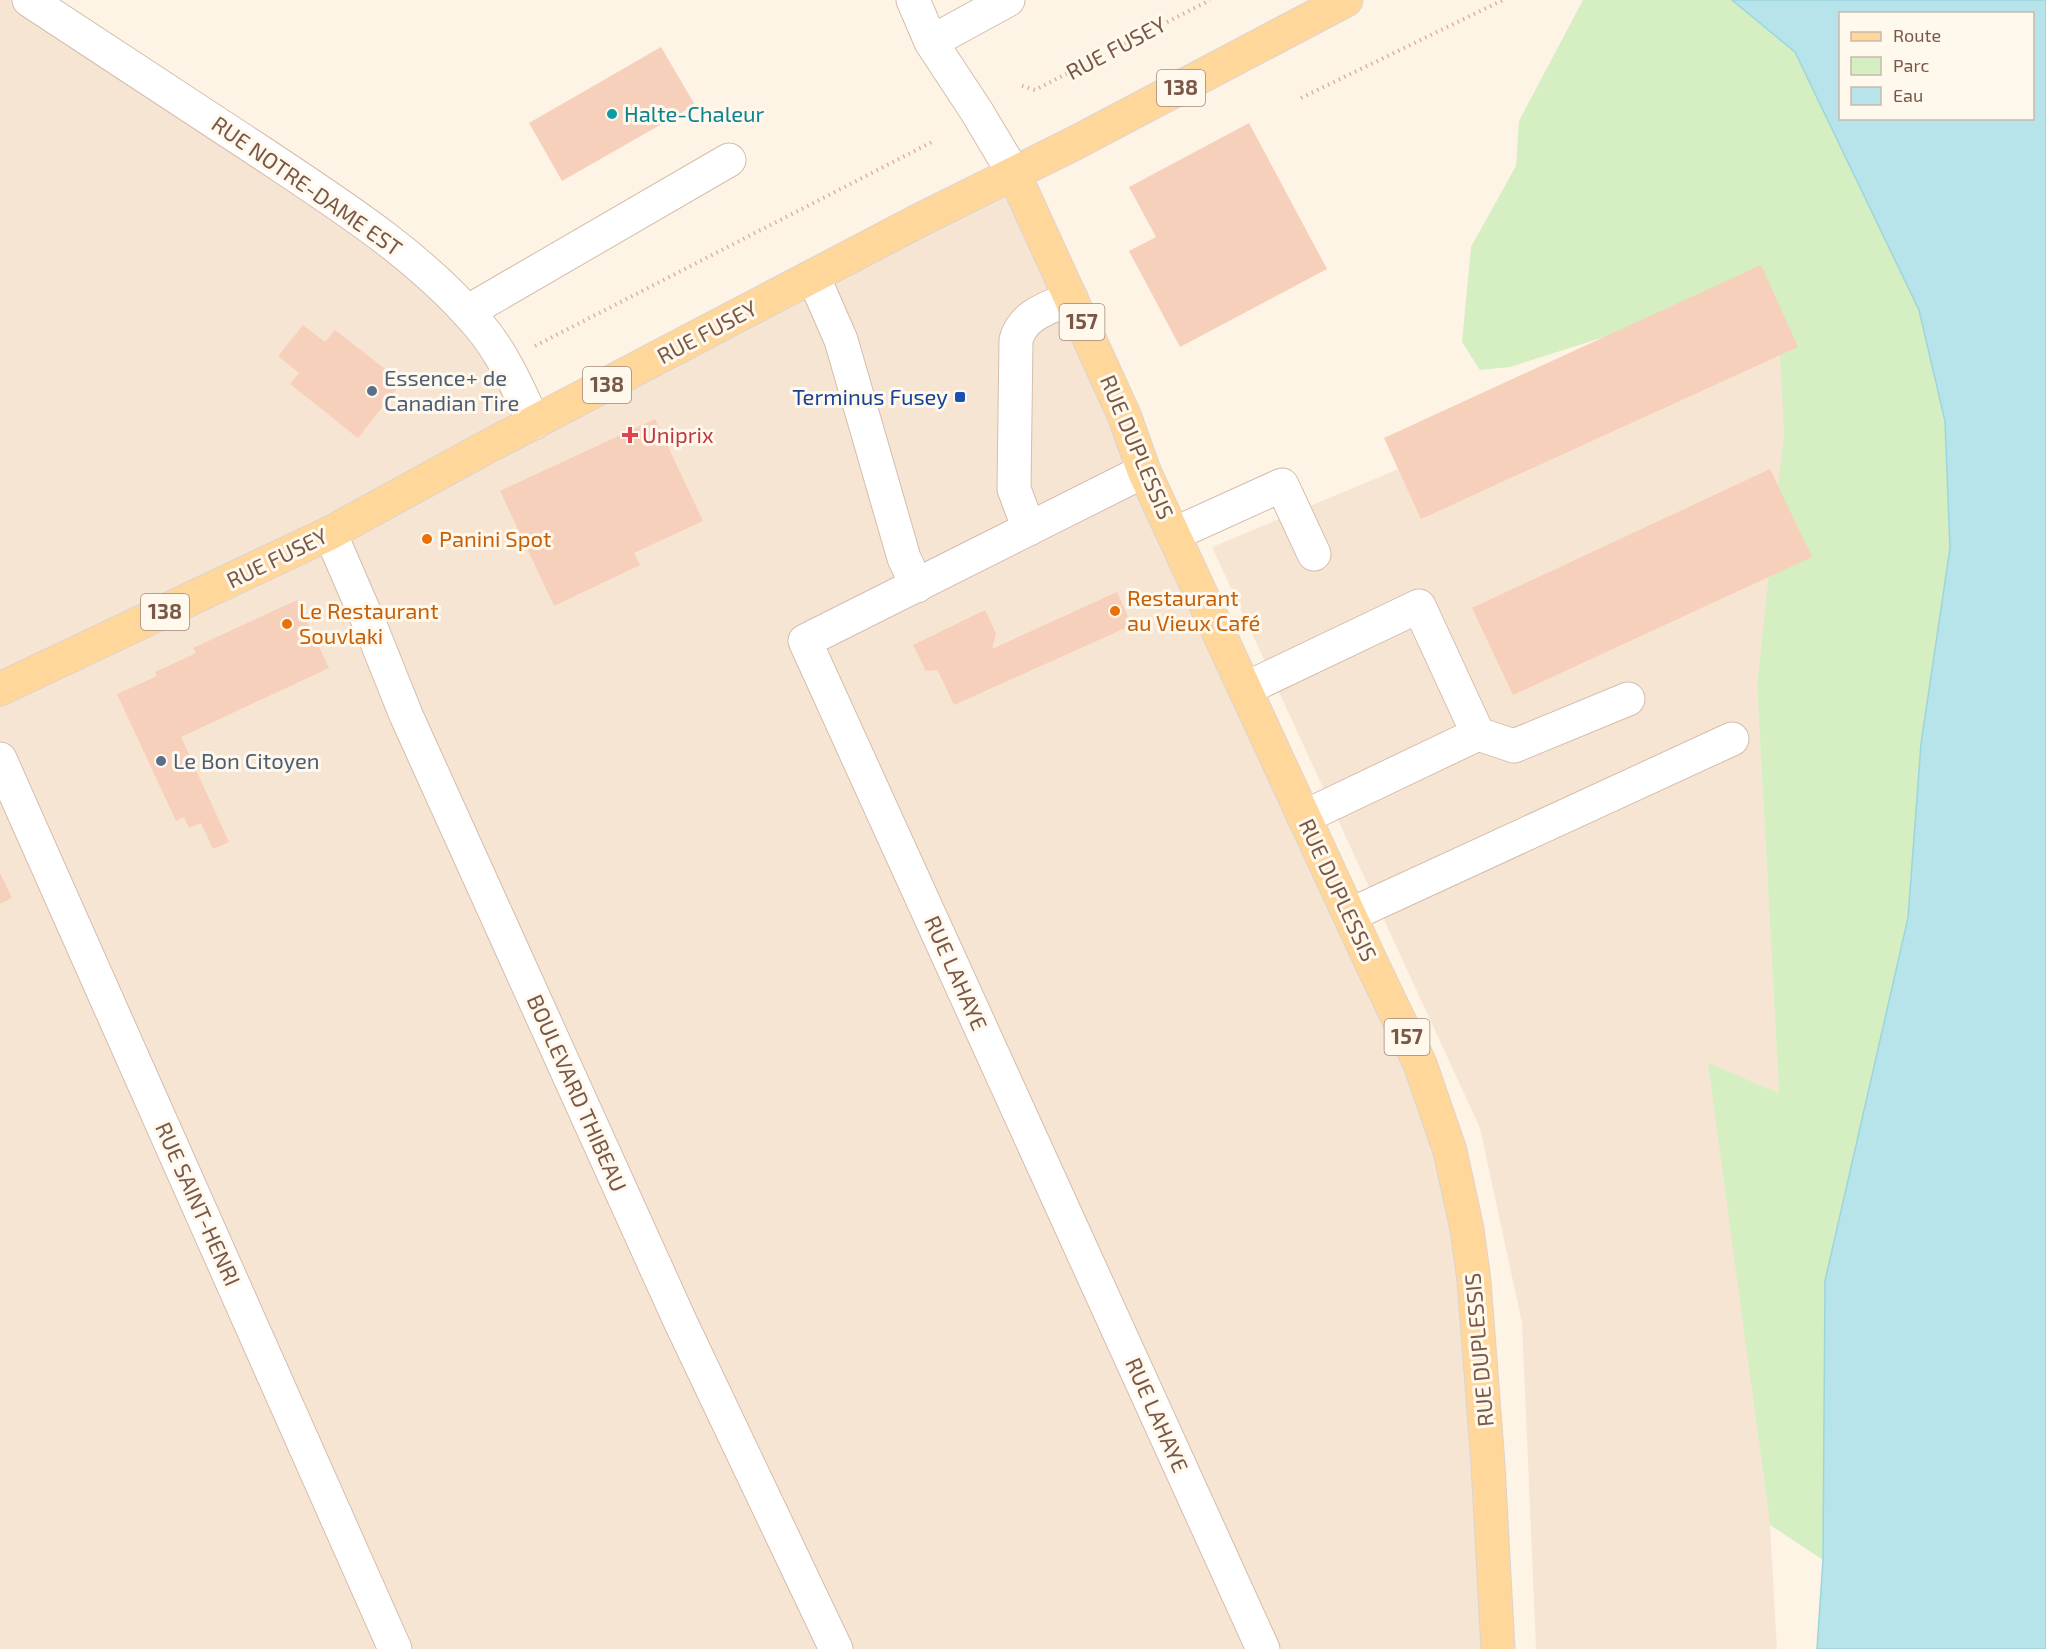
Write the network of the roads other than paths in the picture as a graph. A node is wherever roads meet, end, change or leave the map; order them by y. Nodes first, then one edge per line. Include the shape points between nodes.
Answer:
1 (29, 0) edge
2 (913, 0) edge
3 (1008, 0) edge
4 (1346, 0) edge
5 (931, 42) junction
6 (729, 160) dead end
7 (1014, 174) junction
8 (813, 276) junction
9 (1071, 298) junction
10 (467, 312) junction
11 (534, 423) junction
12 (1144, 471) junction
13 (1029, 529) junction
14 (330, 533) junction
15 (1174, 534) junction
16 (1314, 554) dead end
17 (917, 586) junction
18 (0, 689) edge
19 (1245, 689) junction
20 (1628, 699) dead end
21 (1478, 734) junction
22 (1732, 739) dead end
23 (0, 759) edge
24 (1304, 817) junction
25 (1350, 915) junction
26 (395, 1649) edge
27 (836, 1649) edge
28 (1263, 1649) edge
29 (1498, 1649) edge

1 - 10 street, RUE NOTRE-DAME EST via 348,210 426,272
2 - 5 street
3 - 5 street
4 - 7 main road, RUE FUSEY / 138
5 - 7 street
6 - 10 street
7 - 8 main road, RUE FUSEY / 138
7 - 9 main road, RUE DUPLESSIS / 157
8 - 11 main road, RUE FUSEY / 138
8 - 17 street via 841,340 904,558
9 - 12 main road, RUE DUPLESSIS / 157 via 1124,415
9 - 13 street via 1029,317 1016,340 1014,489
10 - 11 street, RUE NOTRE-DAME EST via 505,361
11 - 14 main road, RUE FUSEY / 138
12 - 13 street, RUE LAHAYE
12 - 15 main road, RUE DUPLESSIS / 157
13 - 17 street, RUE LAHAYE
14 - 18 main road, RUE FUSEY / 138
14 - 27 street, BOULEVARD THIBEAU via 406,715 671,1299
15 - 16 street via 1282,485
15 - 19 main road, RUE DUPLESSIS / 157
17 - 28 street, RUE LAHAYE via 805,641
19 - 21 street via 1419,606
19 - 24 main road, RUE DUPLESSIS / 157
20 - 21 street via 1514,746
21 - 24 street
22 - 25 street
23 - 26 street, RUE SAINT-HENRI
24 - 25 main road, RUE DUPLESSIS / 157
25 - 29 main road, RUE DUPLESSIS / 157 via 1420,1064 1460,1191 1474,1281 1483,1388

